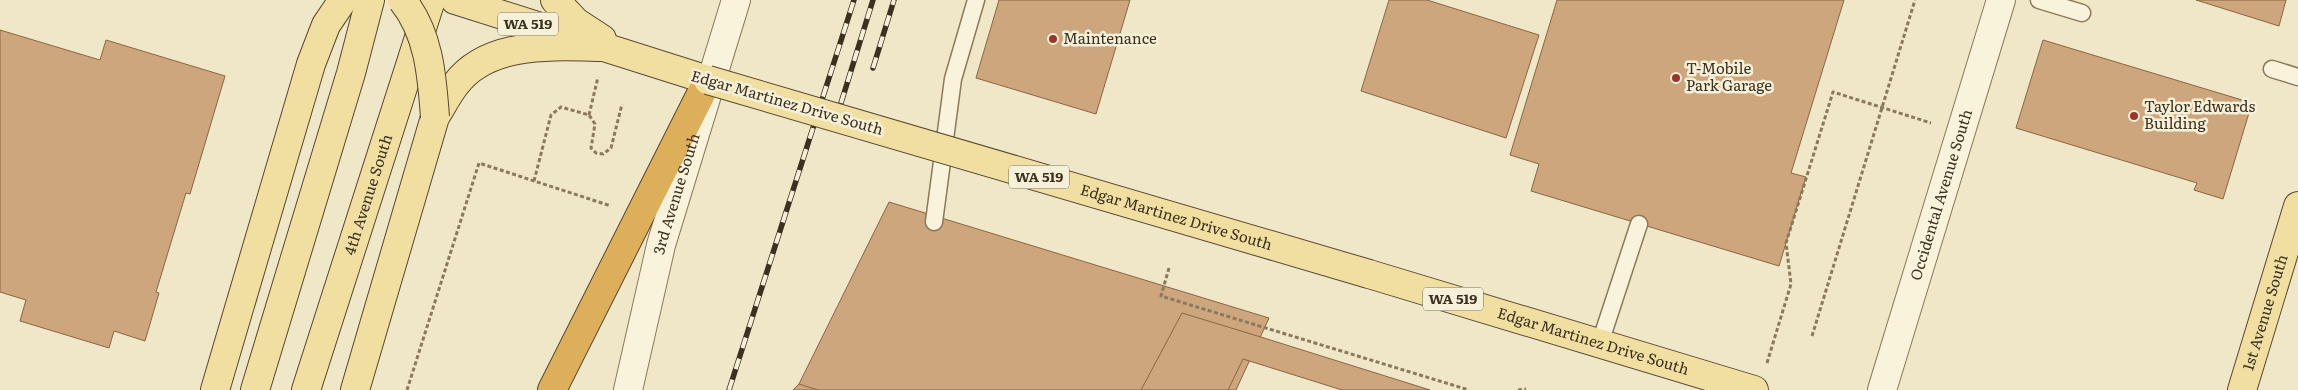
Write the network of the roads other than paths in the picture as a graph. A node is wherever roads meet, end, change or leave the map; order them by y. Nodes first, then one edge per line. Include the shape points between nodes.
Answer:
1 (343, 0) edge
2 (370, 0) edge
3 (402, 0) edge
4 (431, 0) edge
5 (455, 0) edge
6 (555, 0) edge
7 (736, 0) edge
8 (976, 0) edge
9 (2001, 0) edge
10 (2039, 0) edge
11 (2082, 13) dead end
12 (601, 58) junction
13 (648, 62) junction
14 (2272, 69) dead end
15 (2298, 77) edge
16 (708, 80) junction
17 (435, 117) junction
18 (2298, 206) edge
19 (934, 222) dead end
20 (1639, 224) dead end
21 (1600, 343) junction
22 (1759, 381) edge
23 (215, 390) edge
24 (255, 390) edge
25 (306, 390) edge
26 (355, 390) edge
27 (552, 390) edge
28 (628, 390) edge
29 (1882, 390) edge
30 (2242, 390) edge

1 - 23 main road via 326,25 311,64
2 - 24 main road
3 - 17 main road, bridge via 414,14 422,35 433,78
4 - 25 main road, 4th Avenue South
5 - 12 main road, Edgar Martinez Drive South / WA 519
6 - 13 main road via 576,22 599,38
7 - 28 street, 3rd Avenue South via 660,245
8 - 19 lane via 953,79
9 - 29 street, Occidental Avenue South
10 - 11 lane
12 - 13 main road, Edgar Martinez Drive South / WA 519
12 - 17 main road via 527,48 488,60 456,83
13 - 16 main road, Edgar Martinez Drive South / WA 519
14 - 15 lane
16 - 21 main road, Edgar Martinez Drive South / WA 519, bridge
16 - 27 highway
17 - 26 main road
18 - 30 main road, 1st Avenue South
20 - 21 lane
21 - 22 main road, Edgar Martinez Drive South / WA 519

